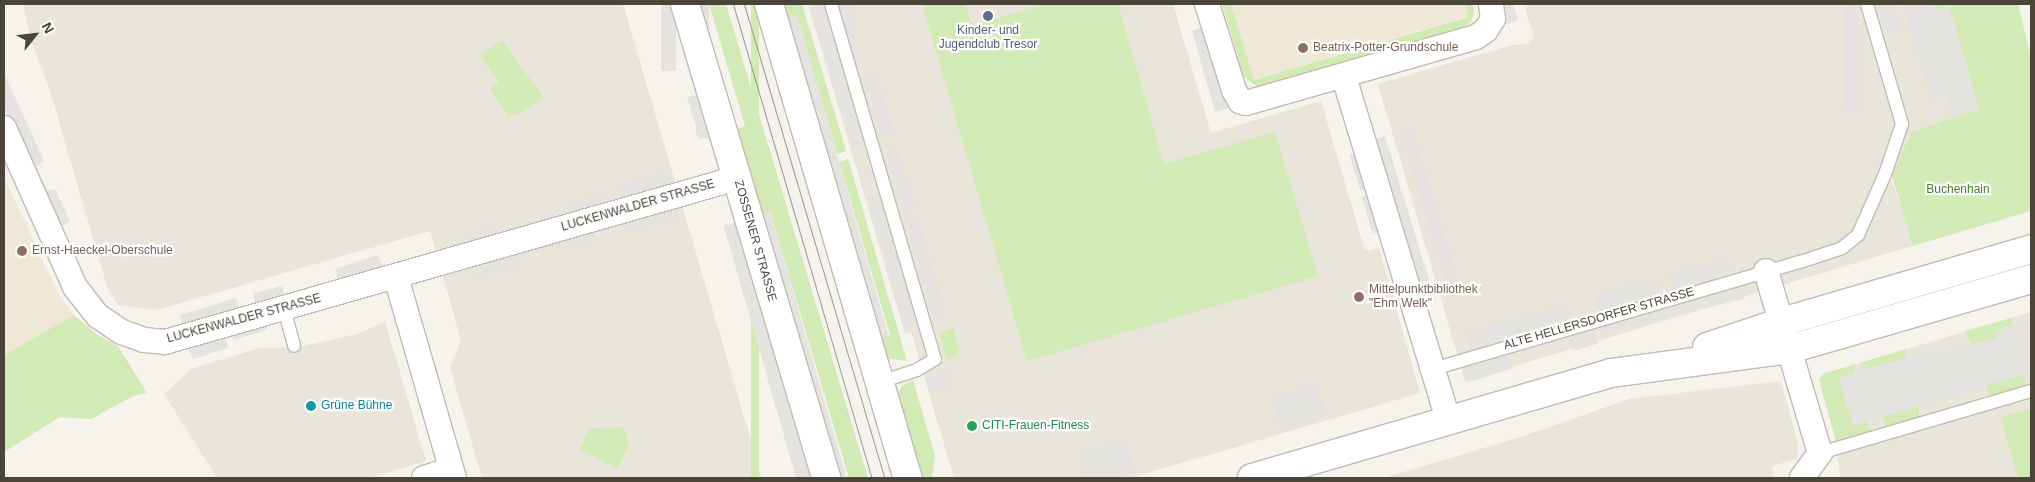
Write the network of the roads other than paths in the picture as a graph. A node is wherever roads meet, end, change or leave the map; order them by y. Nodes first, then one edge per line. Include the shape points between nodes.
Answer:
1 (685, 4) edge
2 (769, 4) edge
3 (831, 4) edge
4 (1208, 4) edge
5 (1491, 4) edge
6 (1867, 4) edge
7 (1344, 77) junction
8 (4, 128) edge
9 (737, 178) junction
10 (2031, 249) edge
11 (1766, 271) junction
12 (396, 276) junction
13 (2031, 279) edge
14 (284, 308) junction
15 (1782, 322) junction
16 (294, 346) dead end
17 (1790, 349) junction
18 (1653, 365) junction
19 (1433, 369) junction
20 (879, 382) junction
21 (2031, 391) edge
22 (1448, 420) junction
23 (1820, 452) junction
24 (453, 474) edge
25 (424, 478) edge
26 (826, 478) edge
27 (908, 478) edge
28 (1252, 478) edge
29 (1802, 478) edge

1 - 9 street, ZOSSENER STRASSE
2 - 20 street
3 - 20 lane via 935,359 918,370
4 - 7 street via 1240,101 1254,103
5 - 7 street via 1493,18 1486,30 1476,37
6 - 11 lane, ALTE HELLERSDORFER STRASSE via 1902,124 1885,174 1858,235 1852,240 1842,248
7 - 19 street
8 - 14 street, LUCKENWALDER STRASSE via 75,287 98,316 122,332 144,340 165,342
9 - 12 street, LUCKENWALDER STRASSE
9 - 26 street, ZOSSENER STRASSE
10 - 15 street
11 - 15 street
11 - 19 lane, ALTE HELLERSDORFER STRASSE
12 - 14 street, LUCKENWALDER STRASSE
12 - 24 street
13 - 17 street
14 - 16 lane
15 - 17 street
15 - 18 street
17 - 18 street
17 - 23 street
18 - 22 street via 1611,373
19 - 22 street
20 - 27 street
21 - 23 lane
22 - 28 street
23 - 29 street
24 - 25 street

